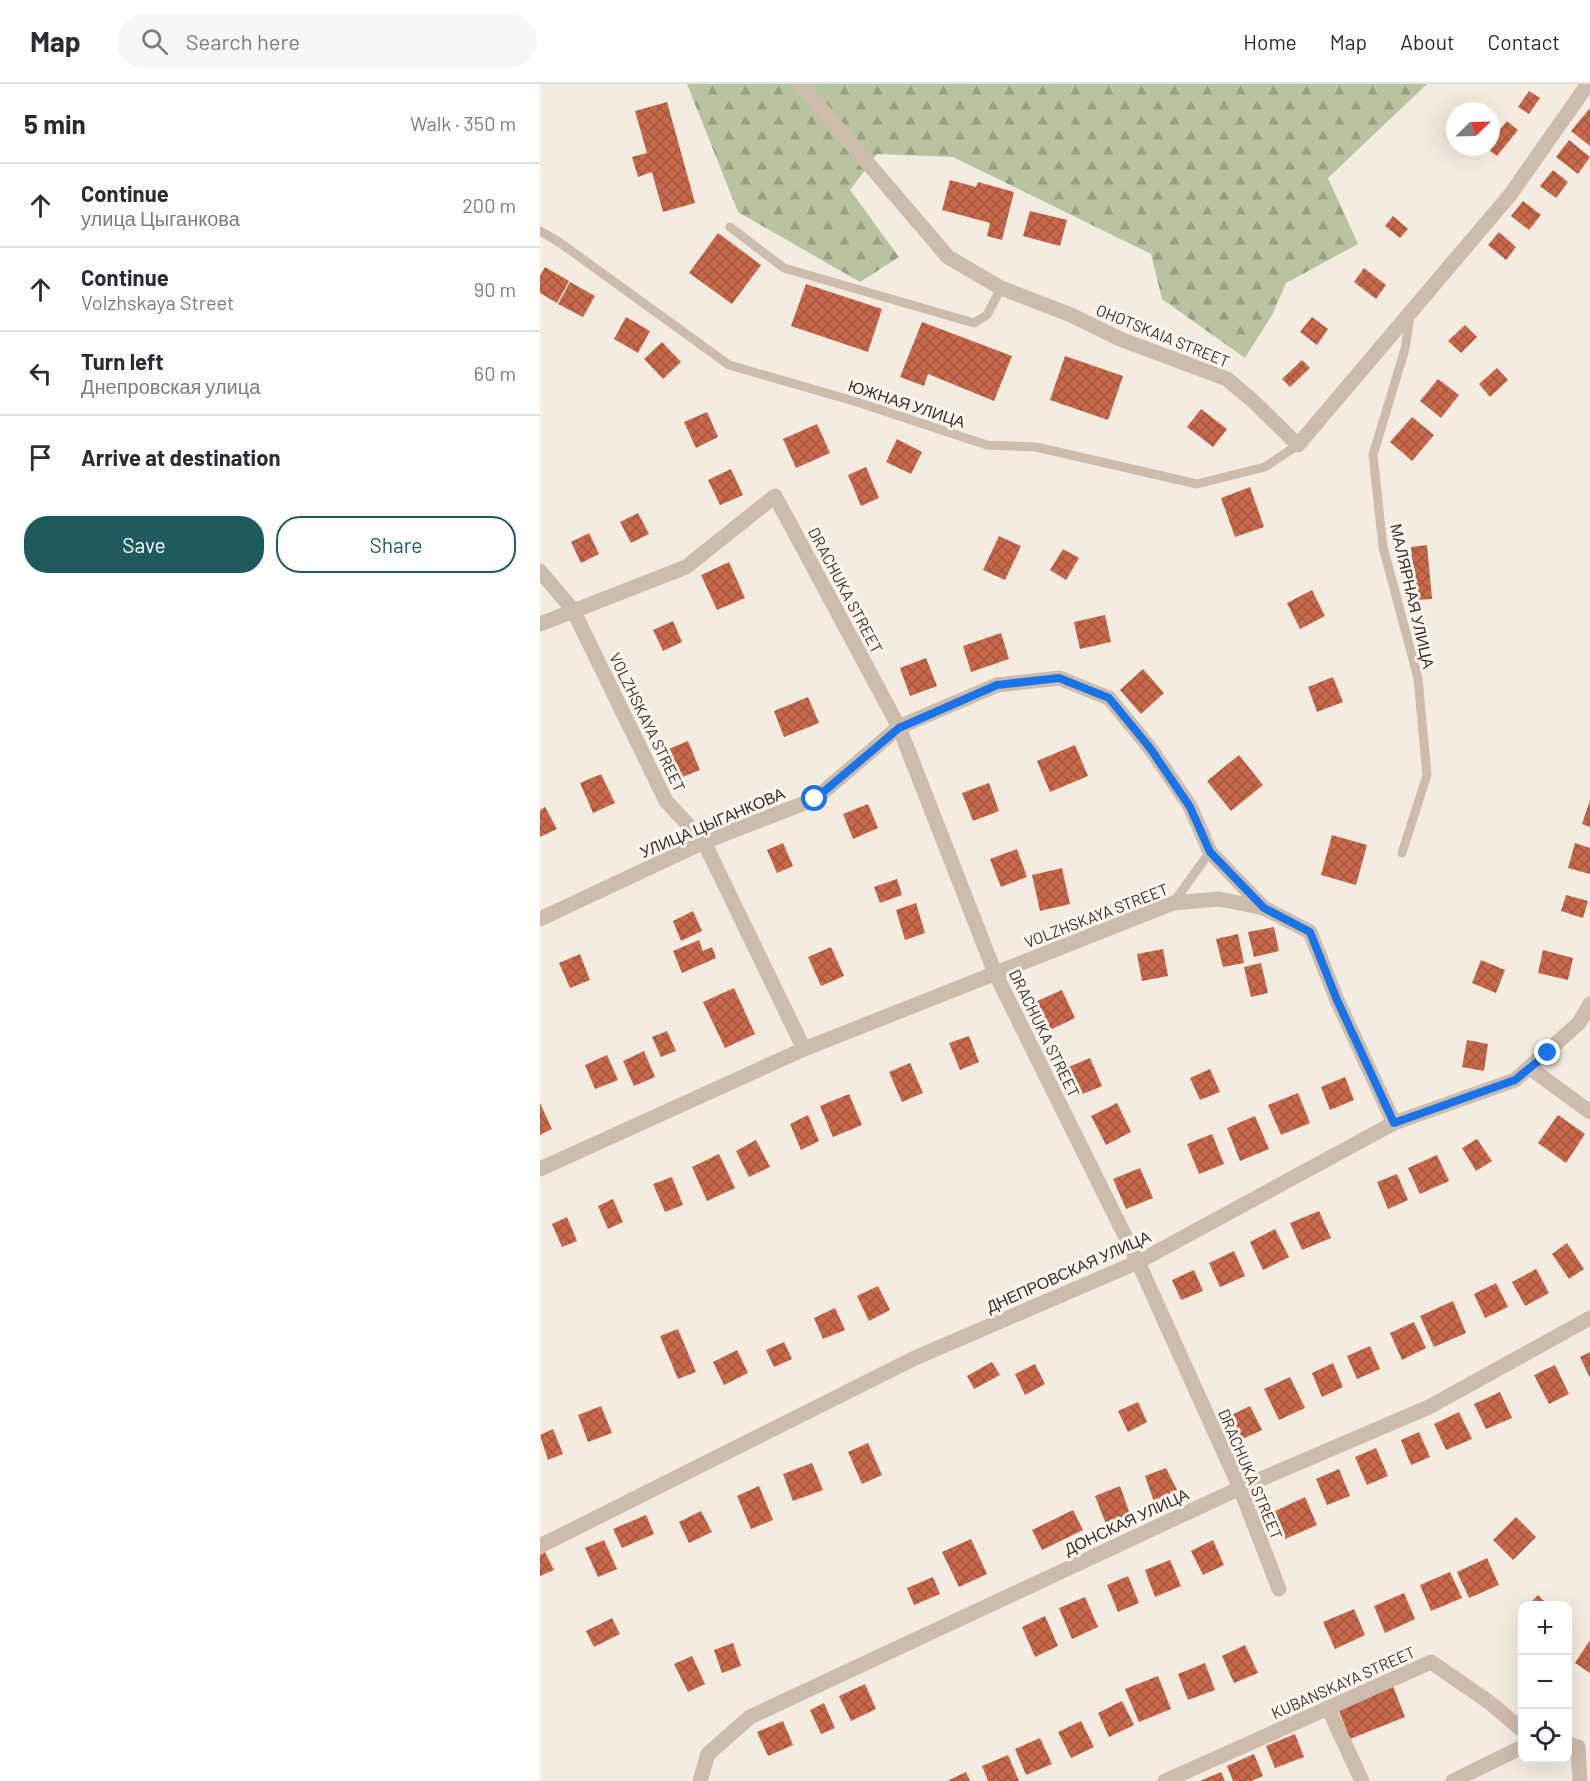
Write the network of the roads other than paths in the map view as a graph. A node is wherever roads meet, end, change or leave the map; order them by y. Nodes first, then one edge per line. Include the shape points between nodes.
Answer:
1 (800, 84) edge
2 (1588, 84) edge
3 (729, 227) dead end
4 (540, 231) edge
5 (1000, 288) junction
6 (1410, 311) junction
7 (1298, 445) junction
8 (540, 571) edge
9 (573, 610) junction
10 (540, 624) edge
11 (899, 728) junction
12 (704, 842) junction
13 (1210, 852) junction
14 (1402, 853) dead end
15 (1173, 903) junction
16 (1264, 908) junction
17 (540, 919) edge
18 (995, 973) junction
19 (1590, 1004) edge
20 (804, 1049) junction
21 (1530, 1068) junction
22 (1590, 1112) edge
23 (1394, 1123) junction
24 (540, 1169) edge
25 (1138, 1262) junction
26 (1590, 1318) edge
27 (1239, 1488) junction
28 (540, 1546) edge
29 (1280, 1589) dead end
30 (1328, 1708) junction
31 (1518, 1727) edge
32 (1576, 1746) edge
33 (1518, 1749) edge
34 (700, 1781) edge
35 (1165, 1781) edge
36 (1362, 1781) edge
37 (1453, 1781) edge
38 (1580, 1781) edge

1 - 5 street, OHOTSKAIA STREET via 948,257
2 - 6 street via 1510,195
3 - 5 lane via 784,268 974,323 987,315
4 - 7 lane, ЮЖНАЯ УЛИЦА via 729,365 987,445 1036,447 1197,484 1265,467
5 - 7 street, OHOTSKAIA STREET via 1227,379
6 - 7 street
6 - 14 lane, МАЛЯРНАЯ УЛИЦА via 1405,349 1372,455 1383,547 1418,678 1426,775
8 - 9 street, VOLZHSKAYA STREET
9 - 10 street
9 - 11 street, DRACHUKA STREET via 686,567 775,496
9 - 12 street, VOLZHSKAYA STREET via 666,801
11 - 12 street, УЛИЦА ЦЫГАНКОВА via 815,799
11 - 13 street, УЛИЦА ЦЫГАНКОВА via 997,685 1059,678 1109,698 1150,748 1190,807
11 - 18 street, DRACHUKA STREET
12 - 17 street, УЛИЦА ЦЫГАНКОВА
12 - 20 street, VOLZHSKAYA STREET
13 - 15 lane
13 - 16 street, УЛИЦА ЦЫГАНКОВА
15 - 16 street, VOLZHSKAYA STREET via 1219,899
15 - 18 street, VOLZHSKAYA STREET
16 - 23 street, VOLZHSKAYA STREET via 1310,932
18 - 20 street, VOLZHSKAYA STREET
18 - 25 street, DRACHUKA STREET
19 - 21 street, ДНЕПРОВСКАЯ УЛИЦА via 1579,1023
20 - 24 street, VOLZHSKAYA STREET
21 - 22 street
21 - 23 street, ДНЕПРОВСКАЯ УЛИЦА via 1515,1080
23 - 25 street, ДНЕПРОВСКАЯ УЛИЦА
25 - 27 street, DRACHUKA STREET
25 - 28 street, ДНЕПРОВСКАЯ УЛИЦА via 915,1358
26 - 27 street, ДОНСКАЯ УЛИЦА via 1429,1407
27 - 29 street, DRACHUKA STREET
27 - 34 street, ДОНСКАЯ УЛИЦА via 750,1717 708,1755
30 - 31 street, KUBANSKAYA STREET via 1431,1662
30 - 35 street, KUBANSKAYA STREET
30 - 36 street
32 - 38 street
33 - 37 street

